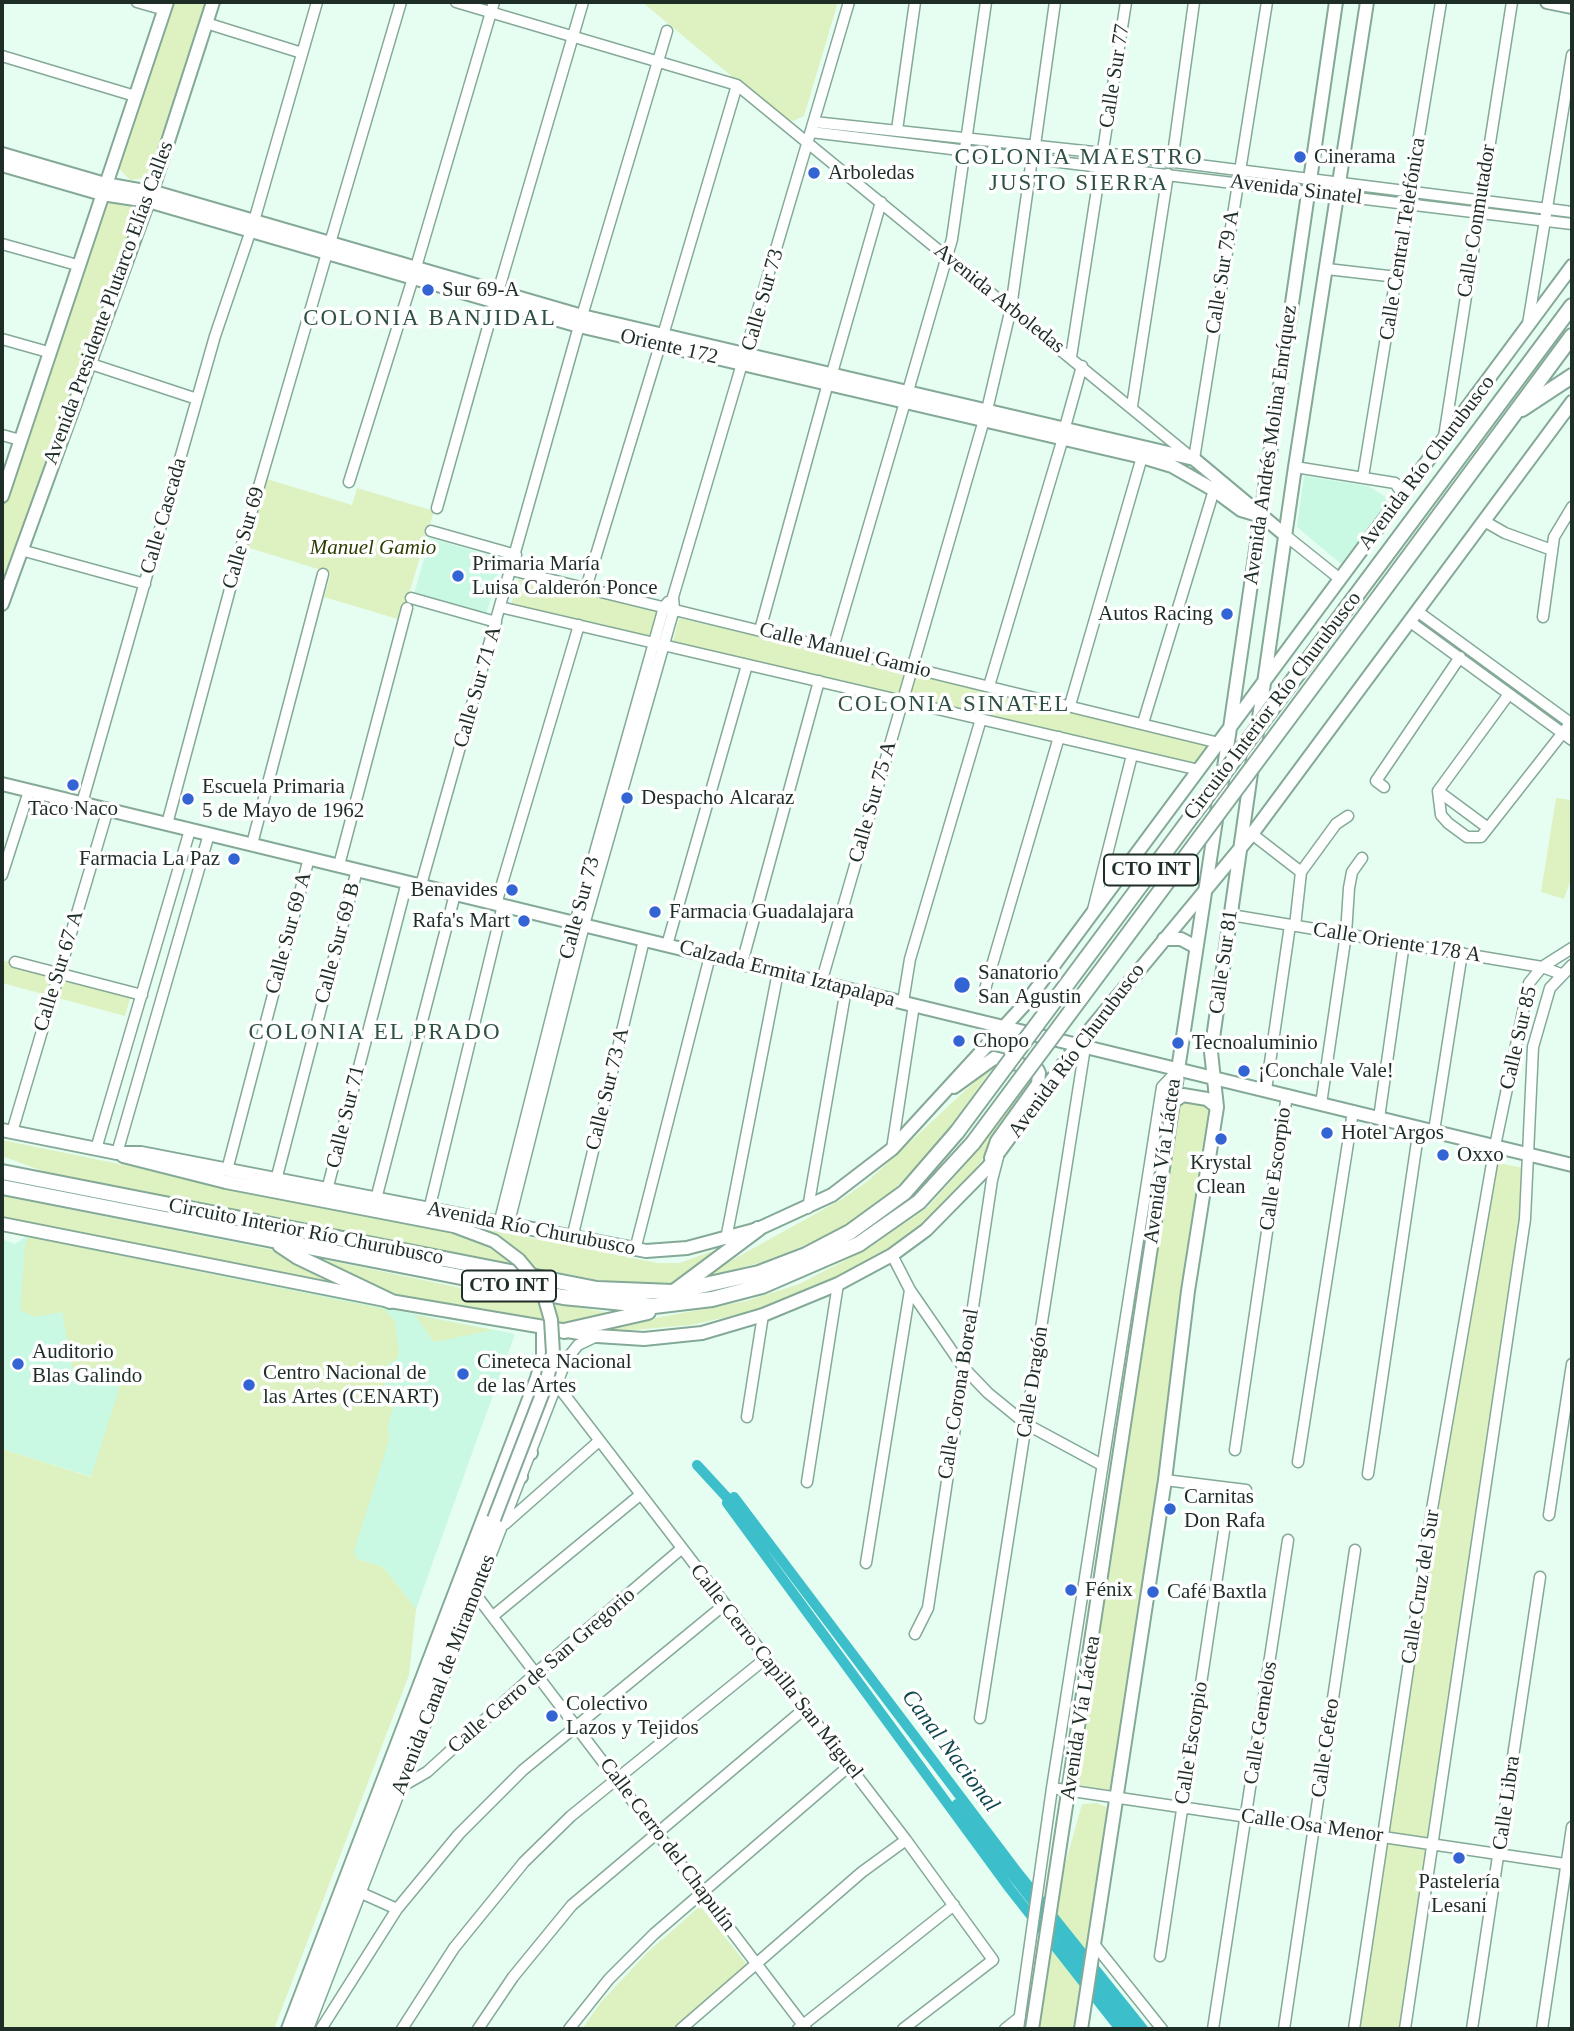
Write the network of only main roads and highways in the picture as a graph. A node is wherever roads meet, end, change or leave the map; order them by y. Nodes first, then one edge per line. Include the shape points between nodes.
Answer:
1 (213, 2) edge
2 (1336, 2) edge
3 (1367, 2) edge
4 (1547, 2) edge
5 (166, 6) edge
6 (1572, 7) edge
7 (2, 154) edge
8 (2, 165) edge
9 (104, 189) junction
10 (150, 196) junction
11 (1572, 266) edge
12 (1572, 306) edge
13 (1572, 336) edge
14 (1572, 376) edge
15 (1572, 402) edge
16 (1515, 414) junction
17 (1064, 432) junction
18 (1194, 459) joint
19 (1193, 477) joint
20 (2, 496) edge
21 (1260, 516) junction
22 (1285, 535) junction
23 (2, 604) edge
24 (1264, 682) junction
25 (1230, 728) junction
26 (2, 784) edge
27 (1241, 846) junction
28 (1205, 889) junction
29 (1164, 939) junction
30 (1196, 947) junction
31 (1004, 1027) junction
32 (1081, 1046) junction
33 (1178, 1069) junction
34 (1215, 1078) junction
35 (934, 1102) junction
36 (1173, 1102) junction
37 (1217, 1107) junction
38 (7, 1131) edge
39 (2, 1164) edge
40 (1572, 1165) edge
41 (988, 1167) junction
42 (2, 1172) edge
43 (226, 1176) junction
44 (38, 1179) junction
45 (2, 1187) edge
46 (2, 1224) edge
47 (758, 1229) junction
48 (273, 1241) junction
49 (672, 1299) junction
50 (390, 1301) junction
51 (543, 1327) junction
52 (564, 1331) junction
53 (511, 1444) junction
54 (531, 1453) road end
55 (503, 1465) junction
56 (521, 1478) road end
57 (468, 1612) road end
58 (449, 1640) junction
59 (1084, 2026) edge
60 (311, 2028) edge
61 (288, 2029) edge
62 (1032, 2029) edge

1 - 10 main road, Avenida Presidente Plutarco Elías Calles
2 - 21 main road, Avenida Andrés Molina Enríquez
3 - 22 main road, Avenida Andrés Molina Enríquez
4 - 6 main road
5 - 9 main road, Avenida Presidente Plutarco Elías Calles
7 - 9 main road
8 - 9 main road
9 - 10 main road, Oriente 172
9 - 20 main road, Avenida Presidente Plutarco Elías Calles
10 - 17 main road, Oriente 172 via 580,321
10 - 23 main road, Avenida Presidente Plutarco Elías Calles
11 - 24 main road, Avenida Río Churubusco / CTO INT
12 - 49 highway, Circuito Interior Río Churubusco / CTO INT, bridge via 957,1132 905,1192 829,1244 759,1273
13 - 16 highway, Circuito Interior Río Churubusco / CTO INT
14 - 16 highway
15 - 27 main road, Avenida Río Churubusco / CTO INT
16 - 49 highway, Circuito Interior Río Churubusco / CTO INT, bridge via 973,1143 919,1202 859,1244 761,1286 712,1299
17 - 18 main road, Oriente 172
17 - 19 main road, Oriente 172
18 - 21 main road, Avenida Arboledas
19 - 21 main road, Avenida Arboledas via 1241,510
21 - 22 main road, Avenida Arboledas
21 - 25 main road, Avenida Andrés Molina Enríquez
22 - 24 main road, Avenida Andrés Molina Enríquez
24 - 25 main road, Avenida Río Churubusco / CTO INT
24 - 27 main road, Avenida Andrés Molina Enríquez
25 - 28 main road, Avenida Andrés Molina Enríquez
25 - 31 main road, Avenida Río Churubusco / CTO INT
26 - 31 main road, Calzada Ermita Iztapalapa
27 - 28 main road, Avenida Río Churubusco / CTO INT
27 - 34 main road, Calle Sur 81 via 1211,1052
28 - 29 main road, Avenida Río Churubusco / CTO INT
28 - 30 main road, Calle Sur 81
29 - 30 main road via 1181,939
29 - 32 main road, Avenida Río Churubusco / CTO INT
30 - 33 main road, Calle Sur 81
31 - 32 main road, Calzada Ermita Iztapalapa
31 - 35 main road, Avenida Río Churubusco / CTO INT
32 - 33 main road, Calzada Ermita Iztapalapa
32 - 41 main road, Avenida Río Churubusco / CTO INT
33 - 34 main road, Calzada Ermita Iztapalapa
33 - 36 main road, Avenida Vía Láctea
34 - 37 main road, Avenida Vía Láctea
34 - 40 main road, Calzada Ermita Iztapalapa
35 - 41 main road via 994,1058 1037,1069 1038,1084 997,1141
35 - 47 main road, Avenida Río Churubusco / CTO INT via 892,1149 855,1180 808,1208
36 - 37 main road via 1183,1095 1207,1099
36 - 62 main road, Avenida Vía Láctea
37 - 59 main road, Avenida Vía Láctea
38 - 43 main road
39 - 44 highway
41 - 52 main road, Avenida Río Churubusco / CTO INT via 940,1219 892,1255 838,1284 763,1315 727,1327 645,1339
42 - 44 highway, Circuito Interior Río Churubusco / CTO INT
43 - 47 main road, Avenida Río Churubusco / CTO INT via 276,1180 635,1250 687,1248
43 - 58 main road, Avenida Canal de Miramontes, bridge via 464,1229 503,1247 527,1268 548,1309 551,1363 498,1523
44 - 49 highway, Circuito Interior Río Churubusco / CTO INT via 597,1289
45 - 48 highway, Circuito Interior Río Churubusco / CTO INT
46 - 50 main road, Avenida Río Churubusco / CTO INT
47 - 49 highway
48 - 49 highway, Circuito Interior Río Churubusco / CTO INT via 583,1300 635,1306
48 - 50 highway
49 - 52 highway
50 - 51 main road, Avenida Río Churubusco / CTO INT
51 - 52 main road, Avenida Río Churubusco / CTO INT
51 - 53 main road, Avenida Canal de Miramontes via 543,1357
53 - 54 main road via 518,1457
53 - 55 main road, Avenida Canal de Miramontes
55 - 56 main road via 516,1465
55 - 61 main road, Avenida Canal de Miramontes
57 - 58 main road
58 - 60 main road, Avenida Canal de Miramontes

